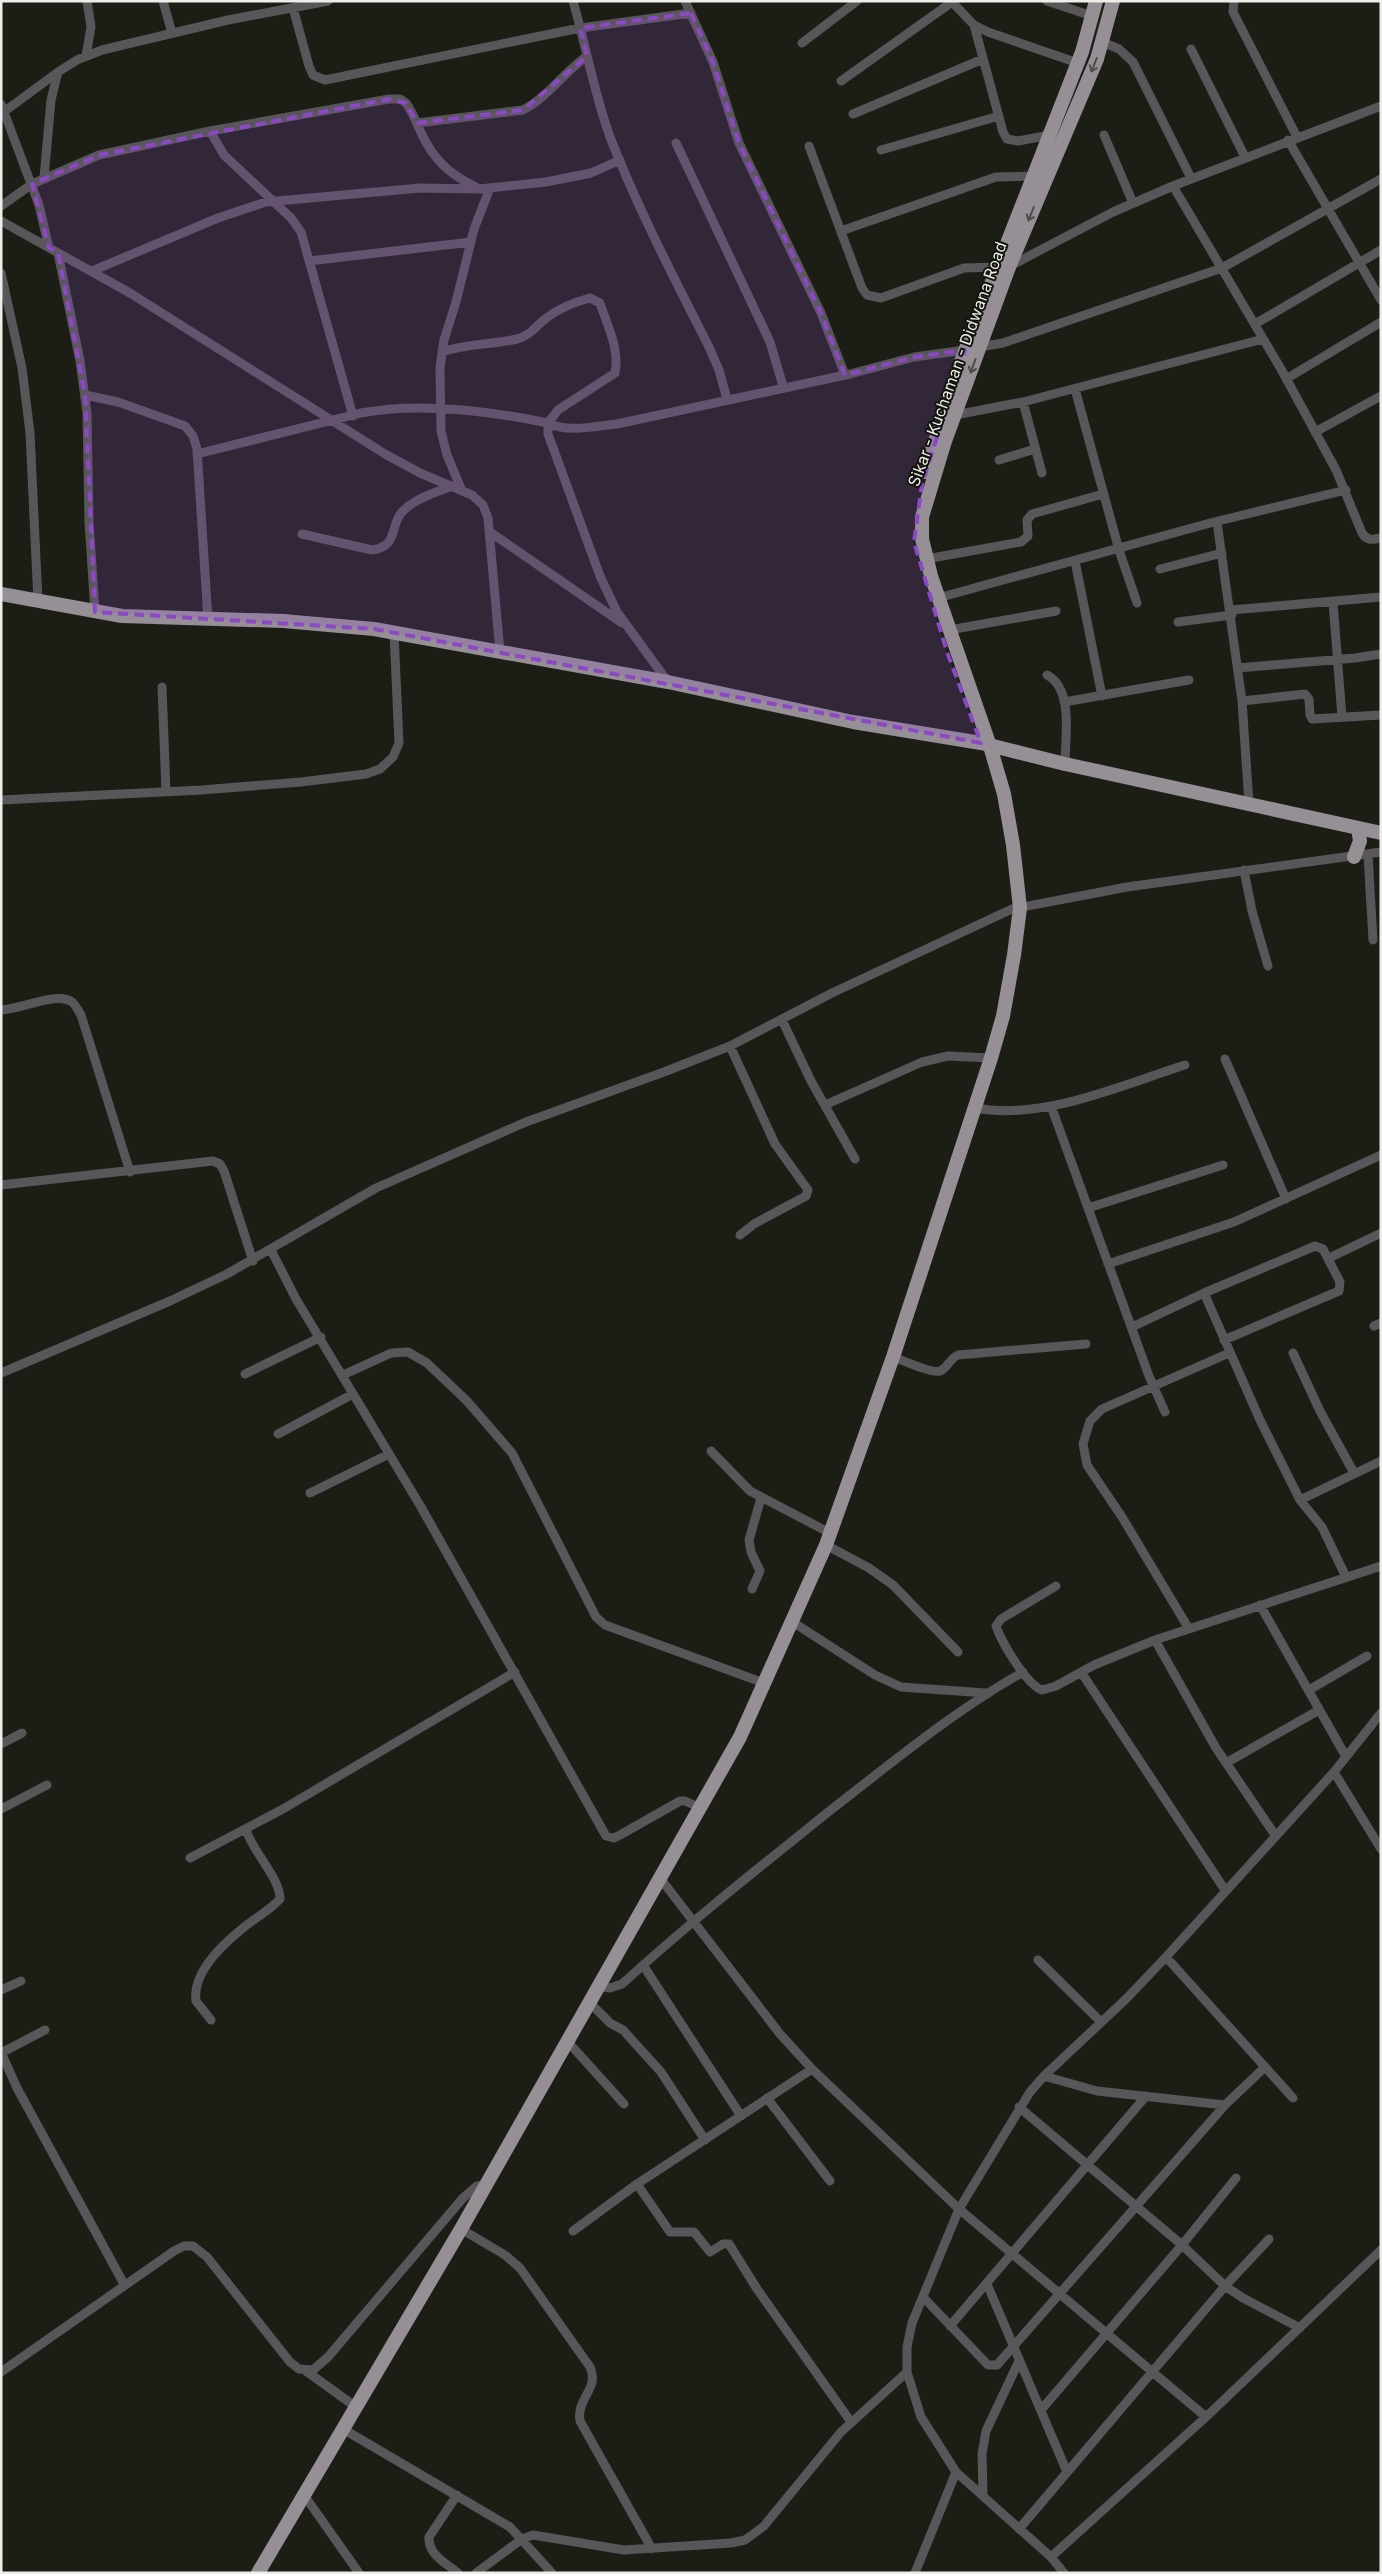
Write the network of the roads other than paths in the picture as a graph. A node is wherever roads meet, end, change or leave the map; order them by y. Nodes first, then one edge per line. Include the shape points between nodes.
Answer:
1 (86, 1) edge
2 (162, 1) edge
3 (328, 1) edge
4 (573, 1) edge
5 (685, 1) edge
6 (856, 1) edge
7 (1047, 1) edge
8 (1096, 1) edge
9 (1113, 1) edge
10 (1234, 1) edge
11 (952, 2) edge
12 (293, 8) junction
13 (691, 13) junction
14 (1092, 16) junction
15 (974, 25) junction
16 (580, 28) junction
17 (172, 33) junction
18 (802, 42) dead end
19 (1102, 42) junction
20 (1191, 49) dead end
21 (86, 56) junction
22 (587, 56) junction
23 (983, 59) junction
24 (1078, 63) junction
25 (58, 72) junction
26 (841, 81) dead end
27 (1381, 106) edge
28 (2, 110) edge
29 (853, 114) dead end
30 (999, 116) junction
31 (417, 123) junction
32 (210, 132) junction
33 (1050, 135) junction
34 (1104, 135) dead end
35 (1298, 137) junction
36 (1288, 140) junction
37 (676, 143) dead end
38 (809, 146) dead end
39 (881, 150) dead end
40 (1245, 157) junction
41 (620, 160) junction
42 (1034, 176) junction
43 (44, 178) junction
44 (1191, 178) junction
45 (1381, 179) edge
46 (32, 184) junction
47 (1173, 186) junction
48 (490, 188) junction
49 (479, 189) junction
50 (274, 201) junction
51 (1133, 203) junction
52 (1, 206) edge
53 (1329, 209) junction
54 (1, 222) edge
55 (841, 231) junction
56 (471, 242) junction
57 (49, 248) junction
58 (1381, 250) edge
59 (58, 252) junction
60 (309, 260) junction
61 (1360, 262) junction
62 (1004, 267) junction
63 (1222, 268) junction
64 (92, 271) junction
65 (1, 273) edge
66 (1381, 300) edge
67 (1381, 322) edge
68 (1254, 324) junction
69 (1263, 339) junction
70 (979, 347) junction
71 (965, 350) junction
72 (442, 352) junction
73 (845, 375) junction
74 (1286, 379) junction
75 (784, 386) junction
76 (1075, 389) junction
77 (85, 394) junction
78 (1381, 396) edge
79 (727, 399) junction
80 (1023, 402) junction
81 (440, 410) junction
82 (954, 415) junction
83 (353, 416) junction
84 (336, 422) junction
85 (548, 423) junction
86 (1315, 432) junction
87 (1036, 448) junction
88 (197, 454) junction
89 (999, 460) dead end
90 (1042, 473) dead end
91 (452, 486) junction
92 (462, 490) junction
93 (1346, 490) junction
94 (1103, 494) junction
95 (1217, 522) junction
96 (490, 532) junction
97 (302, 534) dead end
98 (1381, 538) edge
99 (1119, 550) junction
100 (1222, 553) junction
101 (926, 559) junction
102 (1075, 561) junction
103 (1160, 569) dead end
104 (1, 594) edge
105 (1381, 597) edge
106 (938, 598) junction
107 (38, 601) junction
108 (1333, 602) junction
109 (1137, 603) dead end
110 (1056, 611) dead end
111 (95, 612) junction
112 (1231, 613) junction
113 (208, 620) junction
114 (1178, 622) dead end
115 (626, 626) junction
116 (950, 630) junction
117 (394, 633) junction
118 (500, 652) junction
119 (1381, 654) edge
120 (1338, 660) junction
121 (1238, 668) junction
122 (1046, 675) dead end
123 (1189, 680) dead end
124 (668, 682) junction
125 (162, 687) dead end
126 (1102, 696) junction
127 (1242, 701) junction
128 (1064, 702) junction
129 (1381, 715) edge
130 (1342, 717) junction
131 (985, 744) junction
132 (1065, 764) junction
133 (166, 792) junction
134 (1, 800) edge
135 (1249, 804) junction
136 (1358, 828) junction
137 (1381, 832) edge
138 (1381, 852) edge
139 (1361, 856) junction
140 (1244, 870) junction
141 (1016, 908) junction
142 (1373, 940) dead end
143 (1268, 966) dead end
144 (1, 1010) edge
145 (782, 1020) junction
146 (730, 1046) junction
147 (991, 1058) junction
148 (1225, 1059) dead end
149 (1184, 1065) dead end
150 (825, 1106) junction
151 (1051, 1106) junction
152 (975, 1108) junction
153 (1381, 1155) edge
154 (855, 1159) dead end
155 (1222, 1165) dead end
156 (130, 1172) junction
157 (1, 1185) edge
158 (1286, 1199) junction
159 (1088, 1208) junction
160 (1381, 1232) edge
161 (740, 1235) dead end
162 (271, 1250) junction
163 (1329, 1258) junction
164 (253, 1261) junction
165 (1108, 1264) junction
166 (1204, 1293) junction
167 (1132, 1327) junction
168 (321, 1337) junction
169 (1224, 1340) junction
170 (1086, 1344) dead end
171 (1293, 1352) dead end
172 (1229, 1353) junction
173 (893, 1357) junction
174 (1, 1373) edge
175 (245, 1374) dead end
176 (343, 1375) junction
177 (1154, 1387) junction
178 (353, 1394) junction
179 (1165, 1412) dead end
180 (278, 1434) dead end
181 (711, 1450) dead end
182 (389, 1454) junction
183 (1381, 1461) edge
184 (1354, 1473) junction
185 (310, 1493) dead end
186 (761, 1498) junction
187 (1300, 1500) junction
188 (828, 1539) junction
189 (1381, 1566) edge
190 (1346, 1577) junction
191 (1056, 1586) dead end
192 (752, 1589) dead end
193 (1260, 1605) junction
194 (791, 1621) junction
195 (1189, 1629) junction
196 (1155, 1640) junction
197 (958, 1652) dead end
198 (1367, 1656) dead end
199 (515, 1672) junction
200 (1022, 1672) junction
201 (1081, 1672) junction
202 (764, 1683) junction
203 (1309, 1690) junction
204 (986, 1693) junction
205 (1319, 1710) junction
206 (1381, 1712) edge
207 (22, 1733) dead end
208 (1, 1744) edge
209 (1346, 1755) junction
210 (1226, 1763) junction
211 (1334, 1772) junction
212 (48, 1785) dead end
213 (2, 1805) edge
214 (701, 1808) junction
215 (246, 1830) junction
216 (1275, 1835) junction
217 (1381, 1849) edge
218 (190, 1858) dead end
219 (660, 1878) junction
220 (1225, 1890) junction
221 (693, 1920) junction
222 (1166, 1957) junction
223 (1038, 1960) dead end
224 (643, 1965) junction
225 (21, 1981) dead end
226 (598, 1986) junction
227 (1, 1990) edge
228 (589, 2002) junction
229 (211, 2020) dead end
230 (1101, 2022) junction
231 (45, 2030) dead end
232 (568, 2042) junction
233 (1, 2053) edge
234 (1265, 2067) junction
235 (812, 2069) junction
236 (1044, 2076) junction
237 (1146, 2096) junction
238 (767, 2098) junction
239 (1293, 2098) dead end
240 (624, 2104) dead end
241 (1225, 2105) junction
242 (1019, 2107) junction
243 (741, 2116) junction
244 (705, 2140) junction
245 (1088, 2165) junction
246 (1236, 2178) dead end
247 (830, 2181) dead end
248 (486, 2184) junction
249 (637, 2184) junction
250 (1137, 2207) junction
251 (960, 2209) junction
252 (461, 2229) junction
253 (573, 2231) dead end
254 (1268, 2239) dead end
255 (1182, 2246) junction
256 (1381, 2250) edge
257 (1012, 2253) junction
258 (124, 2284) junction
259 (987, 2284) junction
260 (1225, 2286) junction
261 (1060, 2295) junction
262 (923, 2297) junction
263 (950, 2326) junction
264 (1300, 2328) junction
265 (1106, 2334) junction
266 (1014, 2347) junction
267 (1020, 2361) junction
268 (306, 2371) junction
269 (1, 2372) edge
270 (907, 2372) junction
271 (1152, 2373) junction
272 (356, 2407) junction
273 (1041, 2410) junction
274 (1206, 2417) junction
275 (851, 2422) junction
276 (343, 2429) junction
277 (956, 2472) junction
278 (1067, 2472) junction
279 (983, 2494) junction
280 (304, 2495) junction
281 (457, 2495) junction
282 (1019, 2529) junction
283 (522, 2539) junction
284 (652, 2549) junction
285 (1051, 2557) junction
286 (258, 2573) edge
287 (359, 2573) edge
288 (458, 2573) edge
289 (476, 2573) edge
290 (552, 2573) edge
291 (915, 2573) edge
292 (1064, 2573) edge

1 - 21 street via 91,27
2 - 17 street
3 - 12 street
4 - 16 street
5 - 13 street
6 - 18 street
7 - 14 street
8 - 14 main road, Sikar - Kuchaman - Didwana Road
9 - 19 main road, Sikar - Kuchaman - Didwana Road
10 - 35 street via 1233,12
11 - 15 street
11 - 26 street
12 - 16 street via 313,75 325,80
12 - 17 street
13 - 16 street
13 - 73 street via 713,62 739,143 821,313
14 - 24 main road, Sikar - Kuchaman - Didwana Road
15 - 23 street
15 - 24 street
16 - 22 street
17 - 21 street via 120,44
19 - 44 street via 1119,49 1133,62
19 -> 62 main road, Sikar - Kuchaman - Didwana Road via 1097,60
20 - 40 street
21 - 25 street
22 - 31 street via 533,105 523,110
22 - 41 street via 598,101
23 - 29 street
23 - 30 street
24 - 33 main road, Sikar - Kuchaman - Didwana Road
25 - 28 street
25 - 43 street via 51,100
27 - 35 street
28 - 46 street
30 - 33 street via 1003,132 1011,141
30 - 39 street
31 - 32 street via 406,102 389,99
31 - 49 street via 442,165
32 - 43 street via 99,155
32 - 50 street via 224,155
33 - 42 main road, Sikar - Kuchaman - Didwana Road
34 - 51 street
35 - 36 street
36 - 40 street
36 - 53 street
37 - 75 street via 770,342
38 - 55 street
40 - 44 street
41 - 48 street via 568,179
41 - 79 street via 709,347
42 - 55 street via 996,177
42 - 62 main road, Sikar - Kuchaman - Didwana Road
43 - 46 street
44 - 47 street
45 - 53 street
46 - 52 street
46 - 57 street
47 - 51 street
47 - 63 street
48 - 49 street
48 - 56 street
49 - 50 street via 420,188
50 - 60 street via 301,232
50 - 64 street via 243,208
51 - 62 street
53 - 61 street
53 - 63 street
54 - 57 street
55 - 62 street via 862,288 873,298 881,298 964,268
56 - 60 street
56 - 72 street
57 - 59 street
58 - 61 street
59 - 64 street
59 - 77 street
60 - 83 street
61 - 66 street
61 - 68 street
62 - 70 main road, Sikar - Kuchaman - Didwana Road
62 - 71 main road, Sikar - Kuchaman - Didwana Road
63 - 68 street
63 - 70 street via 1003,342
64 - 84 street
65 - 107 street via 22,368
67 - 74 street
68 - 69 street
69 - 74 street
69 - 76 street
70 -> 82 main road, Sikar - Kuchaman - Didwana Road
71 - 73 street via 914,357
71 - 131 main road, Sikar - Kuchaman - Didwana Road via 922,484 914,521 914,542 919,569 944,642
72 - 81 street
72 - 85 street via 518,339 564,307 585,299 600,303 615,347 615,372 568,401
73 - 75 street
74 - 86 street
75 - 79 street
76 - 80 street
76 - 94 street
77 - 88 street via 185,426 193,436
77 - 111 street
78 - 86 street
79 - 85 street via 617,424 579,427
80 - 82 street
80 - 87 street
81 - 83 street via 385,410
81 - 85 street via 491,412
81 - 92 street via 447,455
82 - 101 main road, Sikar - Kuchaman - Didwana Road via 922,517
83 - 84 street
84 - 88 street
84 - 91 street via 385,454
85 - 115 street via 553,452 600,576
86 - 93 street
87 - 89 street
87 - 90 street
88 - 113 street
91 - 92 street
91 - 97 street via 421,498 408,507 401,514 392,538 381,548 372,550
92 - 96 street via 483,505
93 - 95 street
93 - 98 street via 1362,533 1371,540
94 - 99 street
94 - 101 street via 1032,514 1027,520 1028,536 1020,542
95 - 99 street
95 - 100 street
96 - 115 street
96 - 118 street
99 - 102 street
99 - 109 street
100 - 103 street
100 - 112 street
101 - 106 main road, Sikar - Kuchaman - Didwana Road
102 - 106 street
102 - 126 street
104 - 107 main road
105 - 108 street
106 - 116 main road, Sikar - Kuchaman - Didwana Road
107 - 111 main road
108 - 112 street
108 - 120 street
110 - 116 street
111 - 113 main road
112 - 114 street
112 - 121 street
113 - 117 main road via 283,621
115 - 124 street
116 - 131 main road, Sikar - Kuchaman - Didwana Road
117 - 118 main road
117 - 133 street via 399,743 393,757 380,769 366,774 300,782
118 - 124 main road
119 - 120 street
120 - 121 street
120 - 130 street
121 - 127 street
122 - 128 street via 1058,684
123 - 126 street
124 - 131 main road via 852,722
125 - 133 street
126 - 128 street
127 - 130 street via 1305,694 1309,699 1312,719
127 - 135 street
128 - 132 street
129 - 130 street
131 - 132 main road
131 - 141 main road
132 - 135 main road
133 - 134 street
135 - 136 main road
136 - 137 main road
136 - 139 main road
138 - 139 street
139 - 140 street
139 - 142 street
140 - 141 street
140 - 143 street
141 - 145 street
141 - 147 main road via 1017,931 1003,1016
144 - 156 street via 54,999 64,998 73,1002 81,1015
145 - 146 street
145 - 150 street
146 - 161 street via 774,1144 808,1190 806,1196
146 - 162 street via 482,1140 351,1201
147 - 150 street via 948,1056 922,1062
147 - 152 main road
148 - 158 street
149 - 151 street
150 - 154 street
151 - 152 street via 1001,1111
151 - 159 street
152 - 173 main road
153 - 158 street
155 - 159 street
156 - 157 street
156 - 164 street via 205,1161 220,1164
158 - 165 street via 1226,1224
159 - 165 street
160 - 163 street
162 - 164 street
162 - 168 street via 296,1299
163 - 166 street via 1321,1247 1315,1246
163 - 169 street via 1340,1282 1340,1291
164 - 174 street via 163,1305
165 - 167 street
166 - 167 street
166 - 169 street
167 - 177 street
168 - 175 street
168 - 176 street
169 - 172 street
170 - 173 street via 958,1355 949,1360 944,1369 936,1372
171 - 184 street
172 - 177 street
172 - 187 street
173 - 188 main road
176 - 178 street
176 - 202 street via 391,1353 408,1352 428,1363 483,1416 512,1452 596,1617 605,1625
177 - 179 street
177 - 195 street via 1110,1404 1095,1414 1083,1444 1084,1454 1087,1465
178 - 180 street
178 - 182 street
181 - 186 street via 741,1484
182 - 185 street
182 - 199 street
183 - 184 street
184 - 187 street
186 - 188 street
186 - 192 street via 749,1540 760,1571
187 - 190 street via 1322,1527
188 - 194 main road
188 - 197 street via 892,1585
189 - 190 street
190 - 193 street
191 - 200 street via 1001,1619 996,1626
193 - 195 street
193 - 203 street
194 - 202 main road
194 - 204 street via 875,1675 901,1687
195 - 196 street
196 - 201 street
196 - 210 street
198 - 203 street
199 - 214 street via 606,1836 614,1838 680,1801 686,1800
199 - 215 street
200 - 201 street via 1036,1688 1042,1690
200 - 204 street
201 - 220 street
202 - 214 main road via 740,1737
203 - 205 street
204 - 221 street via 934,1729
205 - 209 street
205 - 210 street
206 - 209 street
207 - 208 street
209 - 211 street
210 - 216 street
211 - 216 street
211 - 217 street
212 - 213 street
214 - 219 main road
215 - 218 street
215 - 229 street via 251,1844 277,1885 280,1899 239,1931 204,1970 195,1996
216 - 220 street
219 - 221 street
219 - 226 main road
220 - 222 street
221 - 224 street
221 - 235 street via 780,2034
222 - 230 street
222 - 234 street
223 - 230 street
224 - 226 street via 616,1987
224 - 243 street
225 - 227 street
226 - 228 main road
228 - 232 main road
228 - 244 street via 623,2030 661,2072
230 - 236 street
231 - 233 street
232 - 240 street
232 - 248 main road
233 - 258 street via 21,2096
234 - 239 street
234 - 241 street
235 - 238 street
235 - 251 street
236 - 237 street via 1097,2091
236 - 242 street
237 - 241 street
237 - 245 street
238 - 243 street
238 - 247 street
241 - 250 street
242 - 245 street
242 - 251 street
243 - 244 street
244 - 249 street
245 - 250 street
245 - 257 street
246 - 255 street
248 - 252 main road
248 - 268 street via 477,2186 464,2198 320,2366
249 - 253 street
249 - 275 street via 670,2232 694,2232 710,2252 729,2244
250 - 255 street
250 - 261 street
251 - 257 street
251 - 262 street
252 - 272 main road
252 - 284 street via 505,2255 520,2268 590,2366 594,2382 580,2407 580,2421
254 - 260 street
255 - 260 street
255 - 265 street
256 - 264 street
257 - 259 street
257 - 261 street
258 - 268 street via 179,2249 193,2246 200,2249 290,2362 299,2370
258 - 269 street
259 - 263 street
259 - 266 street
260 - 264 street
260 - 271 street
261 - 265 street
261 - 266 street
262 - 263 street
262 - 270 street via 907,2347
263 - 266 street via 993,2366
264 - 274 street
265 - 271 street
265 - 273 street
266 - 267 street
267 - 273 street
267 - 279 street via 986,2431 982,2454
268 - 272 street
270 - 275 street
270 - 277 street via 921,2417
271 - 274 street
271 - 278 street
272 - 276 main road
273 - 278 street
274 - 285 street
275 - 284 street via 755,2533 731,2543
276 - 280 main road
276 - 281 street
277 - 279 street
277 - 291 street
278 - 282 street
279 - 282 street
280 - 286 main road
280 - 287 street
281 - 283 street via 495,2517
281 - 288 street via 429,2537 429,2545 433,2553
282 - 285 street
283 - 284 street via 533,2535 606,2548
283 - 289 street
283 - 290 street
285 - 292 street

